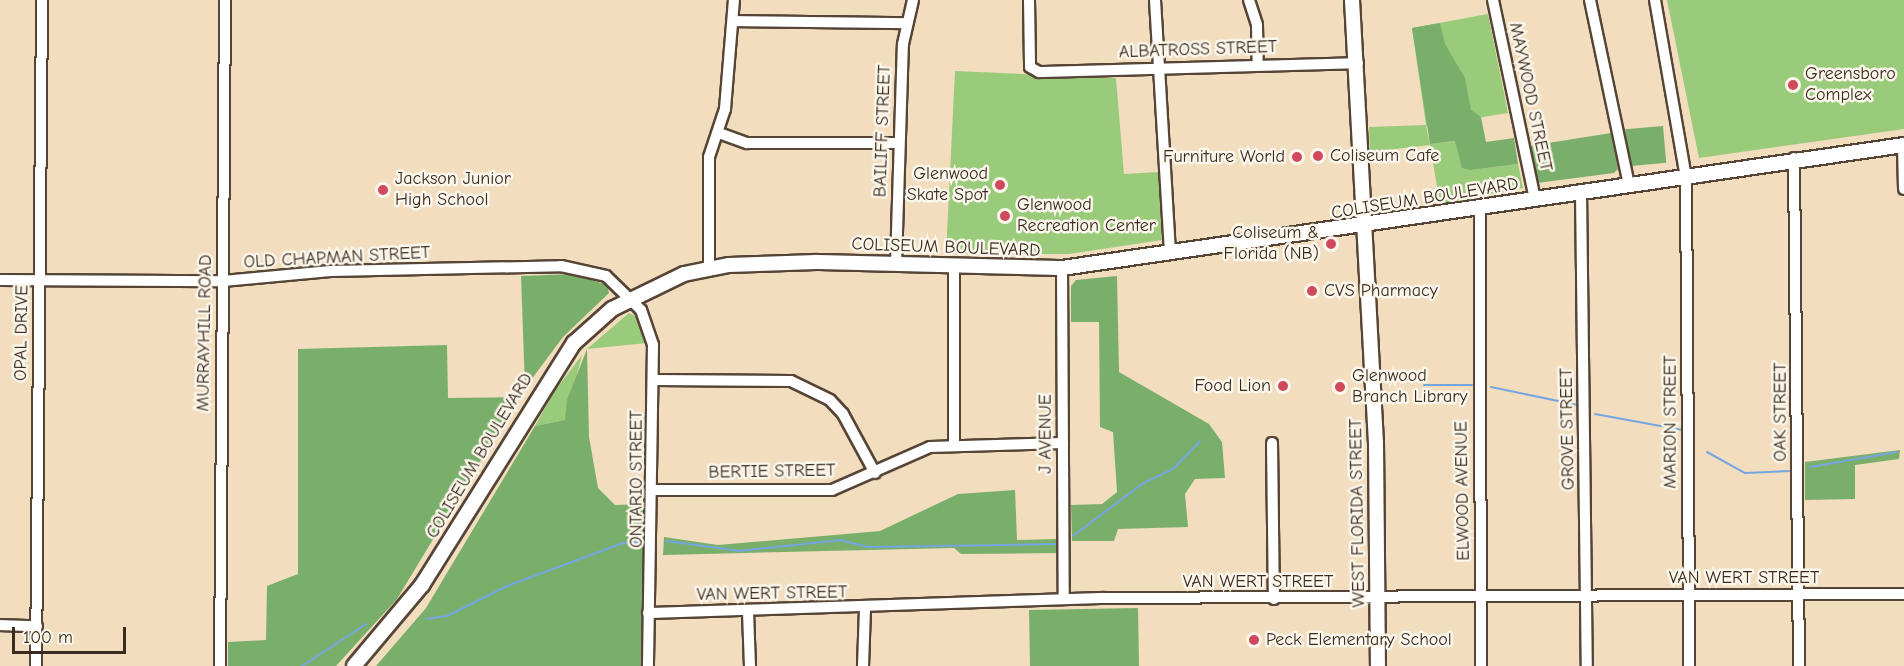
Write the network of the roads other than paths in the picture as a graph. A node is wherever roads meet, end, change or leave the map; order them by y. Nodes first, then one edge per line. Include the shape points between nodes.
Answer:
1 (42, 0) edge
2 (225, 0) edge
3 (734, 0) edge
4 (913, 0) edge
5 (1029, 0) edge
6 (1155, 0) edge
7 (1249, 0) edge
8 (1352, 0) edge
9 (1493, 0) edge
10 (1590, 0) edge
11 (1655, 0) edge
12 (733, 21) junction
13 (906, 22) junction
14 (1358, 63) junction
15 (1258, 64) junction
16 (1158, 68) junction
17 (719, 133) junction
18 (897, 143) junction
19 (1904, 145) edge
20 (1794, 158) junction
21 (1686, 177) junction
22 (1629, 185) junction
23 (1904, 189) edge
24 (1581, 192) junction
25 (1535, 200) junction
26 (1480, 208) junction
27 (1364, 227) junction
28 (1170, 254) junction
29 (896, 264) junction
30 (709, 267) junction
31 (954, 267) junction
32 (1062, 268) junction
33 (0, 280) edge
34 (39, 281) junction
35 (223, 281) junction
36 (630, 297) junction
37 (655, 380) junction
38 (954, 442) junction
39 (1063, 443) junction
40 (1272, 443) dead end
41 (875, 473) junction
42 (654, 490) junction
43 (1689, 594) junction
44 (1904, 594) edge
45 (1481, 595) junction
46 (1798, 595) junction
47 (1587, 596) junction
48 (1377, 598) junction
49 (1064, 599) junction
50 (1274, 599) junction
51 (865, 609) junction
52 (748, 612) junction
53 (648, 613) junction
54 (0, 625) edge
55 (37, 626) junction
56 (36, 666) edge
57 (220, 666) edge
58 (354, 666) edge
59 (648, 666) edge
60 (750, 666) edge
61 (863, 666) edge
62 (1378, 666) edge
63 (1481, 666) edge
64 (1587, 666) edge
65 (1689, 666) edge
66 (1799, 666) edge

1 - 34 street, OPAL DRIVE
2 - 35 street, MURRAYHILL ROAD
3 - 12 street
4 - 13 street, BAILIFF STREET
5 - 16 street, ALBATROSS STREET via 1030,67 1039,72
6 - 16 street
7 - 15 street via 1257,25
8 - 14 main road, WEST FLORIDA STREET
9 - 25 street, MAYWOOD STREET
10 - 22 street
11 - 21 street, MARION STREET
12 - 13 street
12 - 17 street
13 - 18 street, BAILIFF STREET
14 - 15 street, ALBATROSS STREET
14 - 27 main road, WEST FLORIDA STREET
15 - 16 street, ALBATROSS STREET
16 - 28 street
17 - 18 street via 747,143
17 - 30 street via 709,157
18 - 29 street, BAILIFF STREET
19 - 20 main road, COLISEUM BOULEVARD
19 - 23 street
20 - 21 main road, COLISEUM BOULEVARD
20 - 46 street, OAK STREET
21 - 22 main road, COLISEUM BOULEVARD
21 - 43 street, MARION STREET
22 - 24 main road, COLISEUM BOULEVARD
24 - 25 main road, COLISEUM BOULEVARD
24 - 47 street, GROVE STREET
25 - 26 main road, COLISEUM BOULEVARD
26 - 27 main road, COLISEUM BOULEVARD
26 - 45 street, ELWOOD AVENUE
27 - 28 main road, COLISEUM BOULEVARD
27 - 48 main road, WEST FLORIDA STREET via 1376,442
28 - 32 main road, COLISEUM BOULEVARD
29 - 30 main road, COLISEUM BOULEVARD
29 - 31 main road, COLISEUM BOULEVARD
30 - 36 main road, COLISEUM BOULEVARD
31 - 32 main road, COLISEUM BOULEVARD
31 - 38 street
32 - 39 street, J AVENUE
33 - 34 street, OLD CHAPMAN STREET
34 - 35 street, OLD CHAPMAN STREET
34 - 55 street, OPAL DRIVE
35 - 36 street, OLD CHAPMAN STREET via 332,271 574,266 606,276
35 - 57 street, MURRAYHILL ROAD
36 - 37 street, ONTARIO STREET via 651,334
36 - 58 main road, COLISEUM BOULEVARD via 596,322 554,369 422,585
37 - 41 street via 791,381 830,400 843,414
37 - 42 street, ONTARIO STREET
38 - 39 street, BERTIE STREET
38 - 41 street, BERTIE STREET via 930,447
39 - 49 street, J AVENUE
40 - 50 street
41 - 42 street, BERTIE STREET via 832,490
42 - 53 street, ONTARIO STREET
43 - 46 street, VAN WERT STREET
43 - 47 street, VAN WERT STREET
43 - 65 street, MARION STREET
44 - 46 street, VAN WERT STREET
45 - 47 street, VAN WERT STREET
45 - 48 street, VAN WERT STREET
45 - 63 street, ELWOOD AVENUE
46 - 66 street, OAK STREET
47 - 64 street, GROVE STREET
48 - 50 street, VAN WERT STREET
48 - 62 main road, WEST FLORIDA STREET
49 - 50 street, VAN WERT STREET
49 - 51 street, VAN WERT STREET
51 - 52 street, VAN WERT STREET
51 - 61 street
52 - 53 street, VAN WERT STREET
52 - 60 street
53 - 59 street, ONTARIO STREET
54 - 55 street
55 - 56 street, OPAL DRIVE

